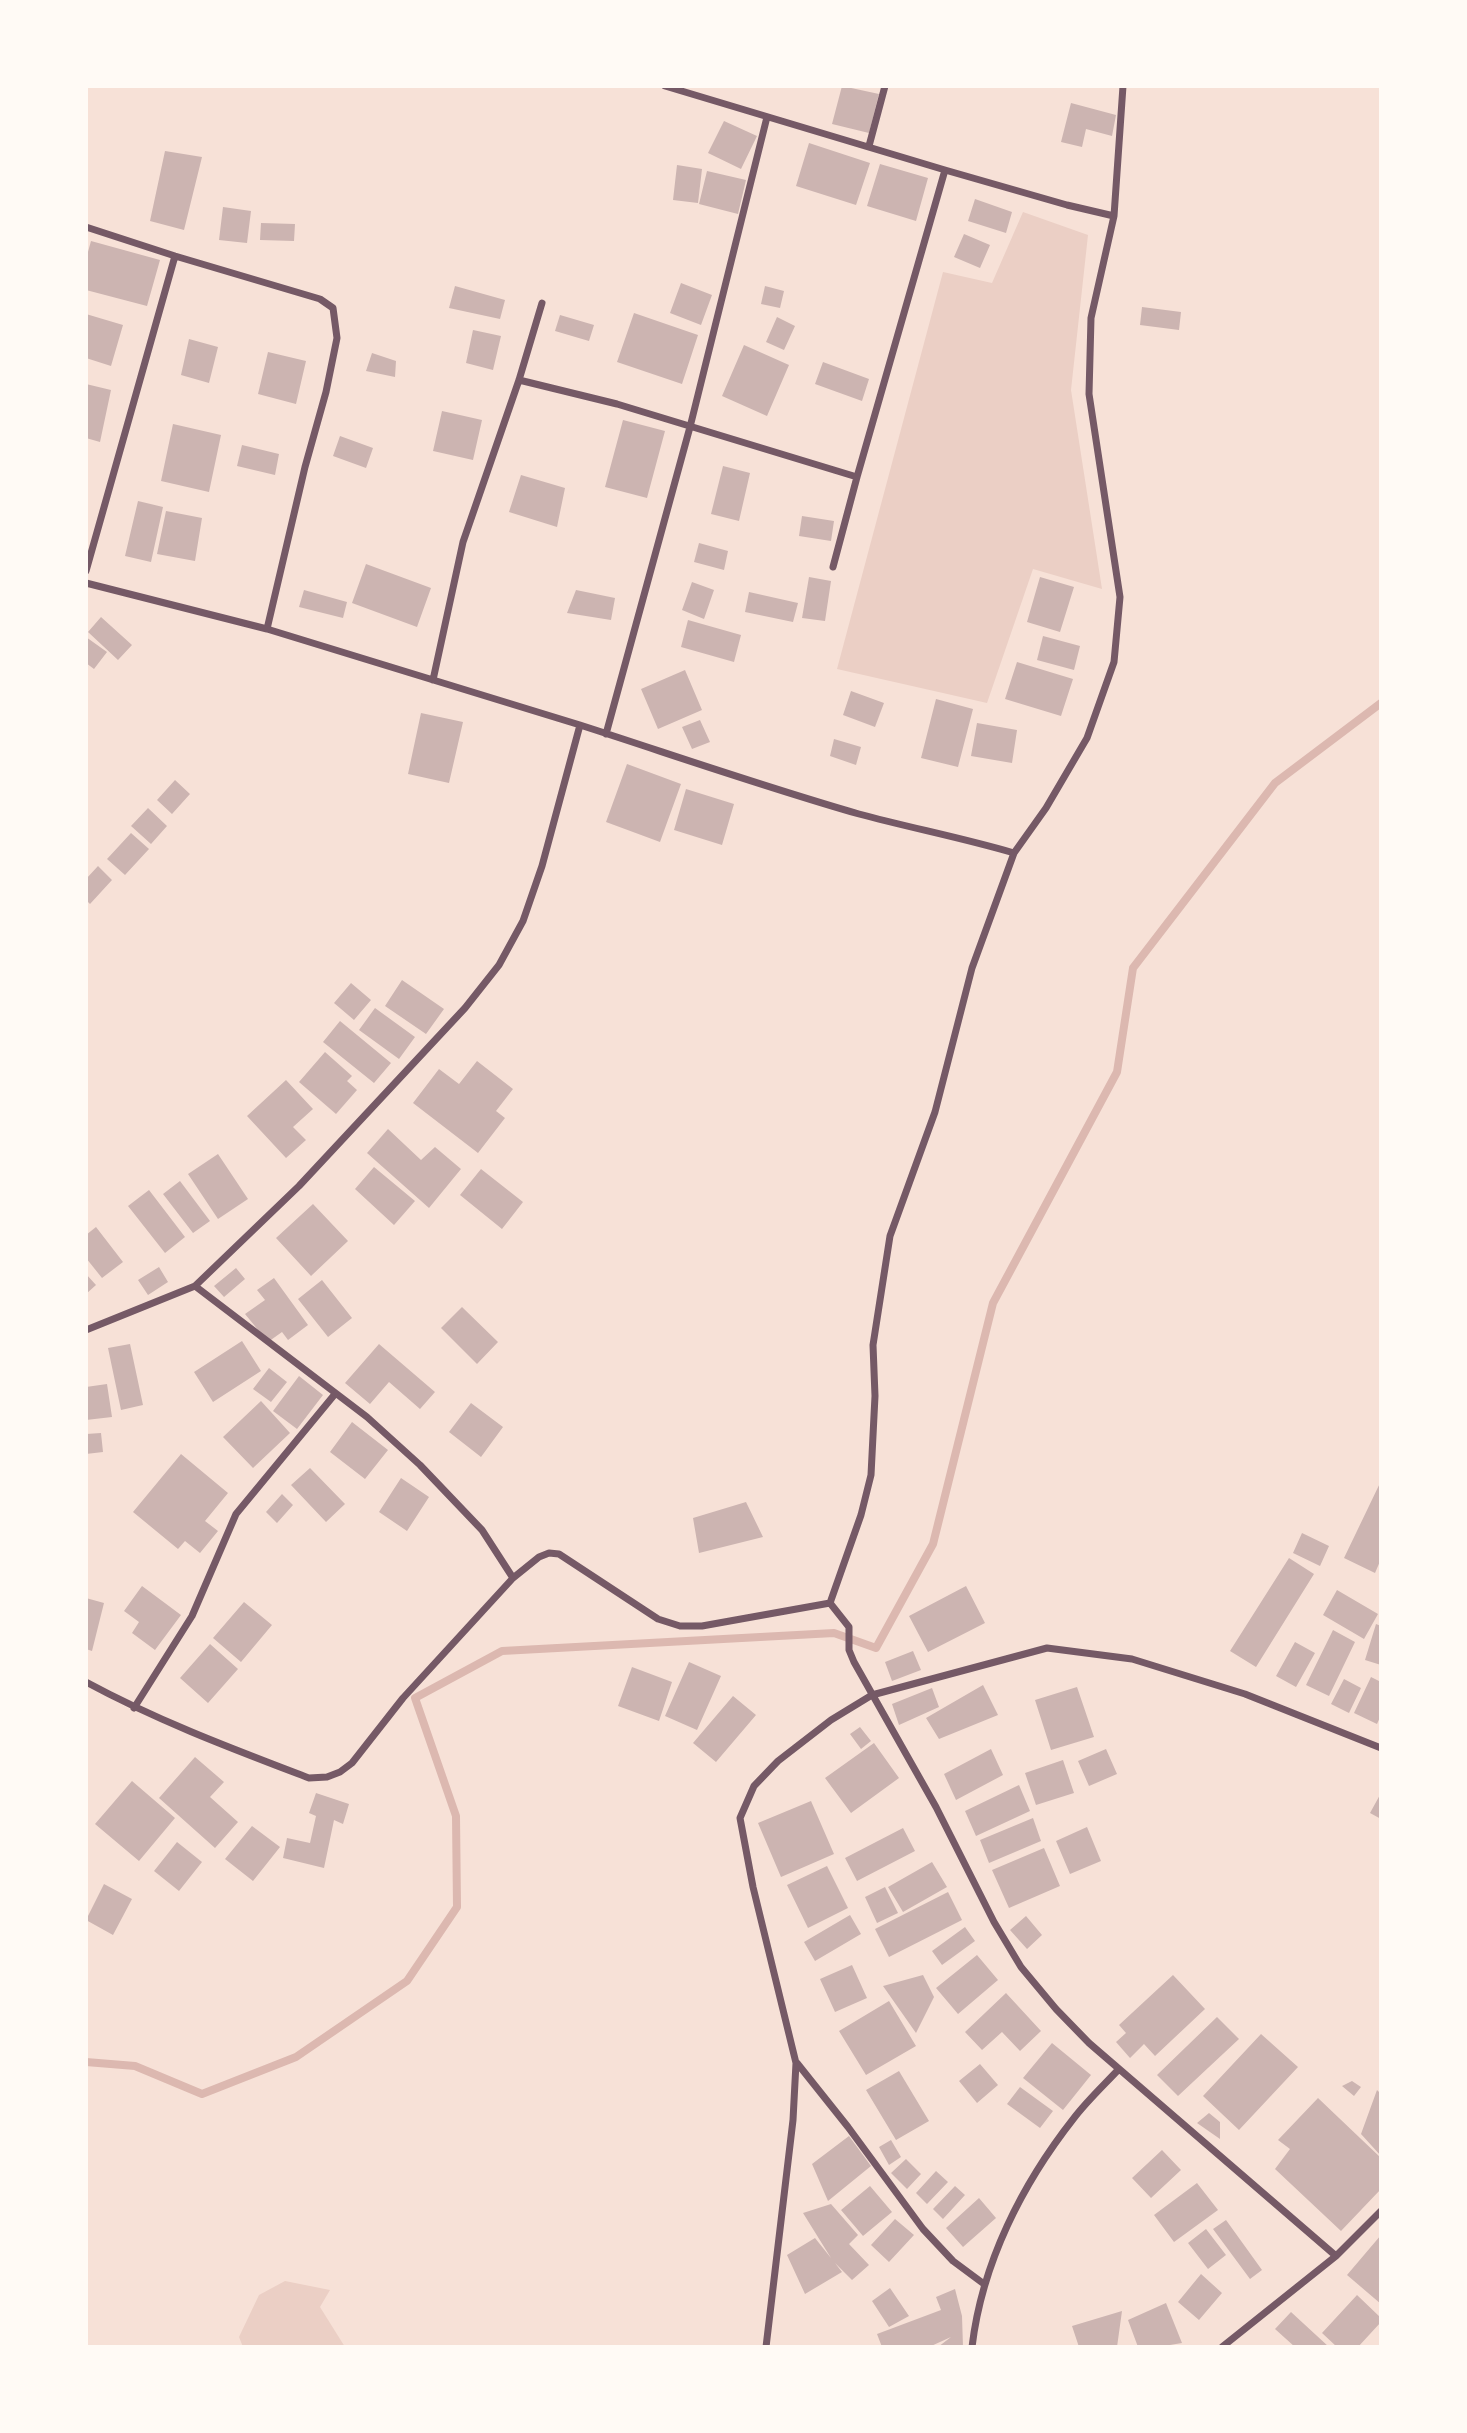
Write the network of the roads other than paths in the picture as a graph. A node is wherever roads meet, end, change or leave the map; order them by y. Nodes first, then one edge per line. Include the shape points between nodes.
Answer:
1 (666, 86) edge
2 (885, 86) edge
3 (1123, 86) edge
4 (767, 117) junction
5 (869, 146) junction
6 (946, 170) junction
7 (1114, 216) junction
8 (86, 227) edge
9 (175, 256) junction
10 (542, 303) dead end
11 (519, 380) junction
12 (690, 427) junction
13 (857, 477) junction
14 (834, 567) dead end
15 (86, 570) edge
16 (86, 583) edge
17 (267, 629) junction
18 (433, 680) junction
19 (580, 725) junction
20 (606, 734) junction
21 (1014, 853) junction
22 (195, 1286) junction
23 (86, 1330) edge
24 (335, 1394) junction
25 (513, 1578) junction
26 (831, 1603) junction
27 (86, 1682) edge
28 (872, 1695) junction
29 (134, 1708) junction
30 (1381, 1748) edge
31 (796, 2063) junction
32 (1118, 2070) junction
33 (1381, 2211) edge
34 (1336, 2256) junction
35 (984, 2284) junction
36 (766, 2347) edge
37 (972, 2347) edge
38 (1222, 2347) edge

1 - 4 street
2 - 5 street
3 - 7 street
4 - 5 street
4 - 12 street
5 - 6 street
6 - 7 street
6 - 13 street
7 - 21 street via 1091,318 1089,394 1120,597 1114,662 1087,738
8 - 9 street
9 - 15 street
9 - 17 street via 320,299 333,308 337,338 329,379
10 - 11 street
11 - 12 street
11 - 18 street via 463,542
12 - 13 street
12 - 20 street
13 - 14 street
16 - 17 street
17 - 18 street
18 - 19 street
19 - 20 street
19 - 22 street via 542,866 523,921 499,965 465,1008 299,1186
20 - 21 street via 862,815
21 - 26 street via 972,968 935,1112 890,1236 873,1345 871,1475
22 - 23 street
22 - 24 street
24 - 25 street via 420,1465 482,1530
24 - 29 street via 236,1514 192,1616
25 - 26 street via 539,1557 559,1554 658,1619 680,1626
25 - 29 street via 403,1698 352,1763 327,1777 309,1778
26 - 28 street via 849,1627 849,1650
27 - 29 street
28 - 30 street via 1047,1648 1132,1659 1245,1694
28 - 31 street via 778,1760 754,1786 740,1818 752,1887
28 - 32 street via 1021,1967
31 - 35 street via 923,2229
31 - 36 street
32 - 34 street
32 - 35 street via 1075,2116 1043,2160 1012,2214
33 - 34 street
34 - 38 street
35 - 37 street

